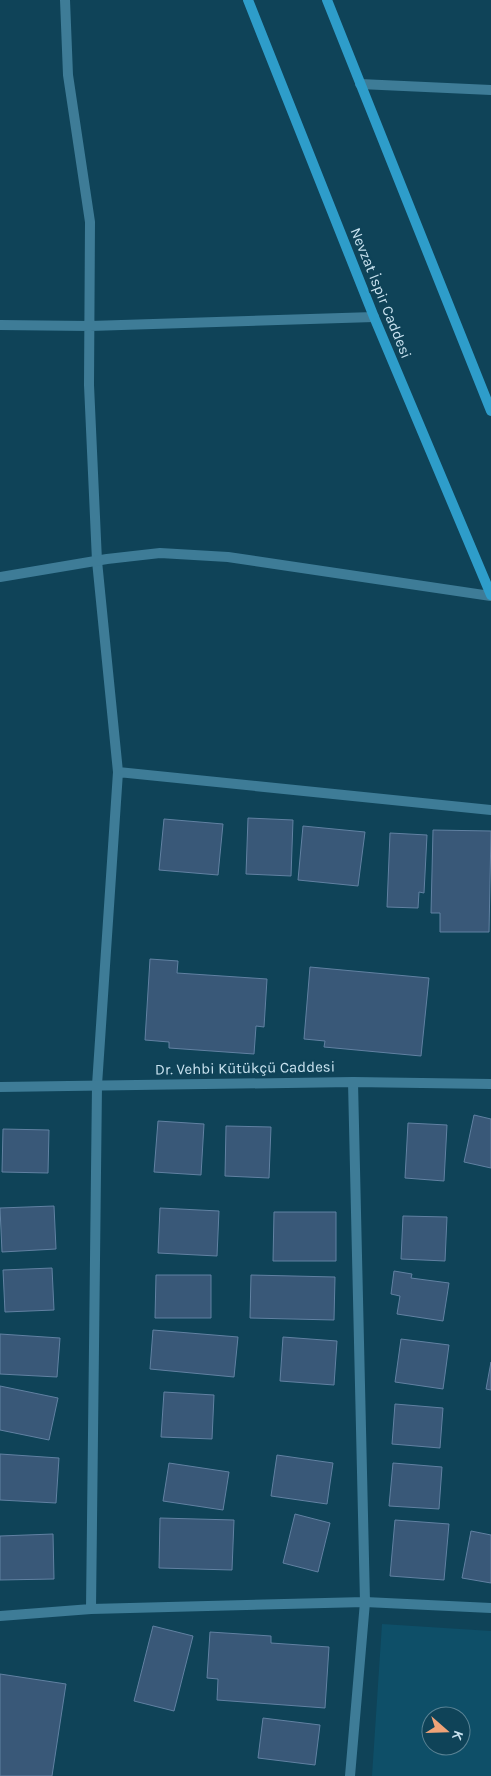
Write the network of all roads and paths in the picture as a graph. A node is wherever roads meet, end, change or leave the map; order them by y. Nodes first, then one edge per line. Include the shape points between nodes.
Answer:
1 (65, 0) edge
2 (248, 0) edge
3 (327, 0) edge
4 (360, 84) junction
5 (491, 90) edge
6 (374, 317) junction
7 (0, 325) edge
8 (90, 326) junction
9 (491, 411) edge
10 (97, 561) junction
11 (0, 576) edge
12 (491, 596) edge
13 (118, 772) junction
14 (491, 810) edge
15 (353, 1082) junction
16 (491, 1084) edge
17 (96, 1085) junction
18 (0, 1087) edge
19 (365, 1602) junction
20 (491, 1608) edge
21 (91, 1609) junction
22 (0, 1616) edge
23 (350, 1776) edge

1 - 8 street via 68,75 90,222
2 - 6 main road, Nevzat İspir Caddesi
3 - 4 main road
4 - 5 street
4 - 9 main road
6 - 8 street
6 - 12 main road, Nevzat İspir Caddesi
7 - 8 street
8 - 10 street via 89,385
10 - 11 street
10 - 12 street via 160,553 228,557
10 - 13 street
13 - 14 street
13 - 17 street
15 - 16 street, Dr. Vehbi Kütükçü Caddesi
15 - 17 street, Dr. Vehbi Kütükçü Caddesi
15 - 19 street
17 - 18 street, Dr. Vehbi Kütükçü Caddesi
17 - 21 street
19 - 20 street
19 - 21 street
19 - 23 street
21 - 22 street

